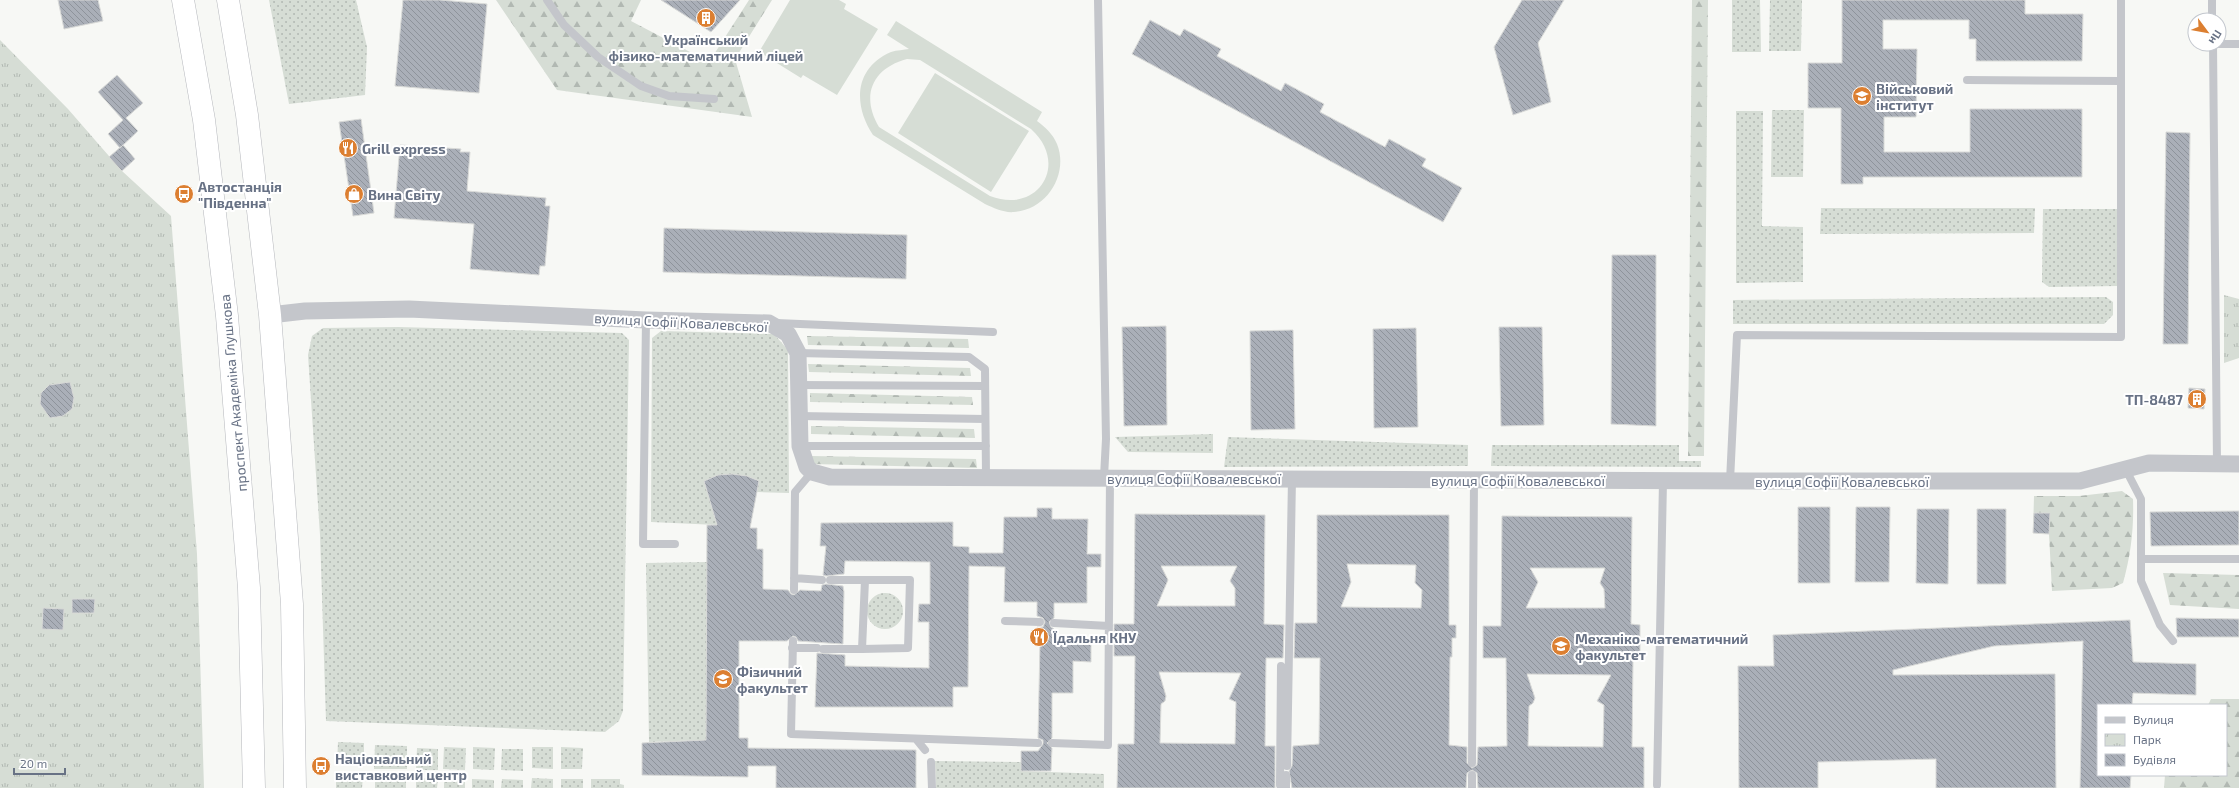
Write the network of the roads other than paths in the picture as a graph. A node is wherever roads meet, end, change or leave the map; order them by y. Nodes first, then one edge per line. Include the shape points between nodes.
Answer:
1 (183, 0) edge
2 (228, 0) edge
3 (547, 0) edge
4 (1098, 0) edge
5 (2121, 0) edge
6 (2212, 0) edge
7 (2212, 12) edge
8 (2227, 44) edge
9 (2239, 44) edge
10 (2213, 52) edge
11 (1967, 80) dead end
12 (2121, 81) junction
13 (714, 98) dead end
14 (270, 315) junction
15 (646, 320) junction
16 (769, 323) junction
17 (993, 332) dead end
18 (798, 353) junction
19 (798, 385) junction
20 (985, 386) junction
21 (799, 416) junction
22 (985, 419) junction
23 (800, 446) junction
24 (986, 446) junction
25 (2217, 464) junction
26 (2239, 464) edge
27 (2126, 470) junction
28 (812, 472) junction
29 (986, 476) junction
30 (1107, 477) junction
31 (1292, 478) junction
32 (1474, 479) junction
33 (1663, 481) junction
34 (1730, 481) junction
35 (676, 544) dead end
36 (2141, 559) junction
37 (2239, 559) edge
38 (794, 578) junction
39 (865, 580) junction
40 (794, 590) dead end
41 (1005, 621) dead end
42 (1040, 622) dead end
43 (1054, 623) dead end
44 (1109, 626) junction
45 (2173, 641) dead end
46 (862, 649) junction
47 (1281, 666) dead end
48 (916, 739) junction
49 (1038, 743) dead end
50 (1052, 743) dead end
51 (925, 750) dead end
52 (931, 762) dead end
53 (1472, 763) dead end
54 (1287, 766) dead end
55 (1286, 775) dead end
56 (1472, 775) dead end
57 (1657, 785) dead end
58 (1286, 787) edge
59 (254, 788) edge
60 (295, 788) edge
61 (932, 788) edge
62 (1472, 788) edge

1 - 59 highway, проспект Академіка Глушкова via 204,120 227,316 249,588
2 - 14 highway via 247,115
3 - 13 lane via 564,25 598,57 641,86 669,96
4 - 30 lane
5 - 12 lane
6 - 7 lane
8 - 9 lane
10 - 25 lane
11 - 12 lane
12 - 34 lane via 2121,337 1737,335
14 - 15 street, вулиця Софії Ковалевської via 305,311 409,309
14 - 60 highway via 292,604
15 - 16 street, вулиця Софії Ковалевської
15 - 35 lane via 643,544
16 - 17 lane
16 - 18 street, вулиця Софії Ковалевської via 788,334
18 - 19 street, вулиця Софії Ковалевської
18 - 20 lane via 969,358 985,369
19 - 20 lane
19 - 21 street, вулиця Софії Ковалевської
20 - 22 lane
21 - 22 lane
21 - 23 street, вулиця Софії Ковалевської
22 - 24 lane
23 - 24 lane
23 - 28 street, вулиця Софії Ковалевської via 807,467
24 - 29 lane
25 - 26 street, вулиця Софії Ковалевської
25 - 27 street, вулиця Софії Ковалевської via 2149,463
27 - 34 street, вулиця Софії Ковалевської via 2080,481
27 - 36 lane via 2140,499
28 - 29 street, вулиця Софії Ковалевської via 830,477
28 - 38 lane via 795,492
29 - 30 street, вулиця Софії Ковалевської
30 - 31 street, вулиця Софії Ковалевської
30 - 44 lane
31 - 32 street, вулиця Софії Ковалевської
31 - 54 lane
32 - 33 street, вулиця Софії Ковалевської
32 - 53 lane
33 - 34 street, вулиця Софії Ковалевської
33 - 57 lane
36 - 37 lane
36 - 45 lane via 2141,581 2160,625
38 - 39 lane
38 - 40 lane
39 - 46 lane
39 - 46 lane via 910,580 908,648
41 - 42 lane
43 - 44 lane
44 - 50 lane via 1108,746
46 - 48 lane via 820,649 793,645 791,734
47 - 58 lane via 1280,785
48 - 49 lane
48 - 51 lane
52 - 61 lane
55 - 58 lane
56 - 62 lane

